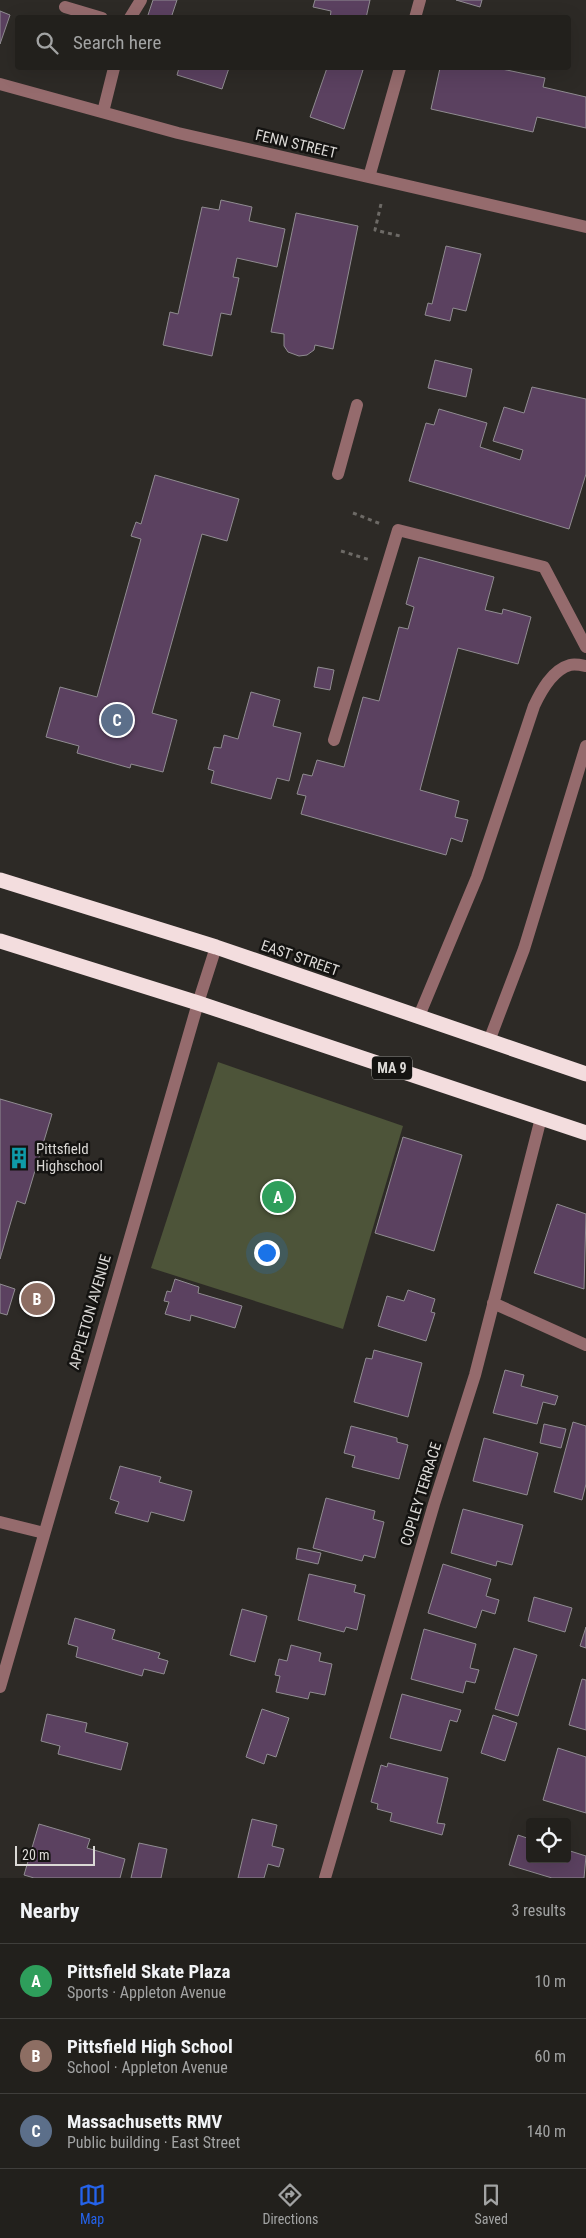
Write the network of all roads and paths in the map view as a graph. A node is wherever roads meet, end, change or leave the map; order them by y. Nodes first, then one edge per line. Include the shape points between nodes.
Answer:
1 (141, 0) edge
2 (420, 0) edge
3 (65, 7) dead end
4 (92, 15) edge
5 (132, 15) edge
6 (416, 15) edge
7 (114, 70) edge
8 (399, 70) edge
9 (0, 84) edge
10 (103, 112) junction
11 (369, 177) junction
12 (382, 204) dead end
13 (586, 227) edge
14 (400, 236) dead end
15 (357, 405) dead end
16 (338, 474) dead end
17 (353, 514) dead end
18 (398, 530) junction
19 (341, 551) dead end
20 (387, 565) junction
21 (586, 647) edge
22 (586, 666) edge
23 (334, 740) dead end
24 (586, 746) edge
25 (0, 880) edge
26 (0, 941) edge
27 (216, 947) junction
28 (198, 1003) junction
29 (419, 1016) junction
30 (490, 1041) junction
31 (586, 1074) edge
32 (541, 1118) junction
33 (586, 1133) edge
34 (493, 1303) junction
35 (586, 1345) edge
36 (0, 1522) edge
37 (44, 1533) junction
38 (0, 1687) edge
39 (326, 1878) edge

1 - 5 street
2 - 6 street
3 - 4 street
7 - 10 street
8 - 11 street
9 - 10 street, FENN STREET
10 - 11 street, FENN STREET via 178,133
11 - 13 street, FENN STREET
12 - 14 path via 375,230
15 - 16 street
17 - 18 path
18 - 20 street
18 - 21 street via 544,567
19 - 20 path
20 - 23 street
22 - 29 street via 570,665 542,688 477,877
24 - 30 street via 524,949
25 - 27 highway, EAST STREET
26 - 28 highway, MA 9
27 - 28 street, APPLETON AVENUE
27 - 29 highway, EAST STREET
28 - 32 highway, MA 9
28 - 37 street, APPLETON AVENUE
29 - 30 highway, EAST STREET
30 - 31 highway, EAST STREET
32 - 33 highway, MA 9
32 - 34 street, COPLEY TERRACE
34 - 35 street
34 - 39 street, COPLEY TERRACE via 475,1374
36 - 37 street
37 - 38 street, APPLETON AVENUE

